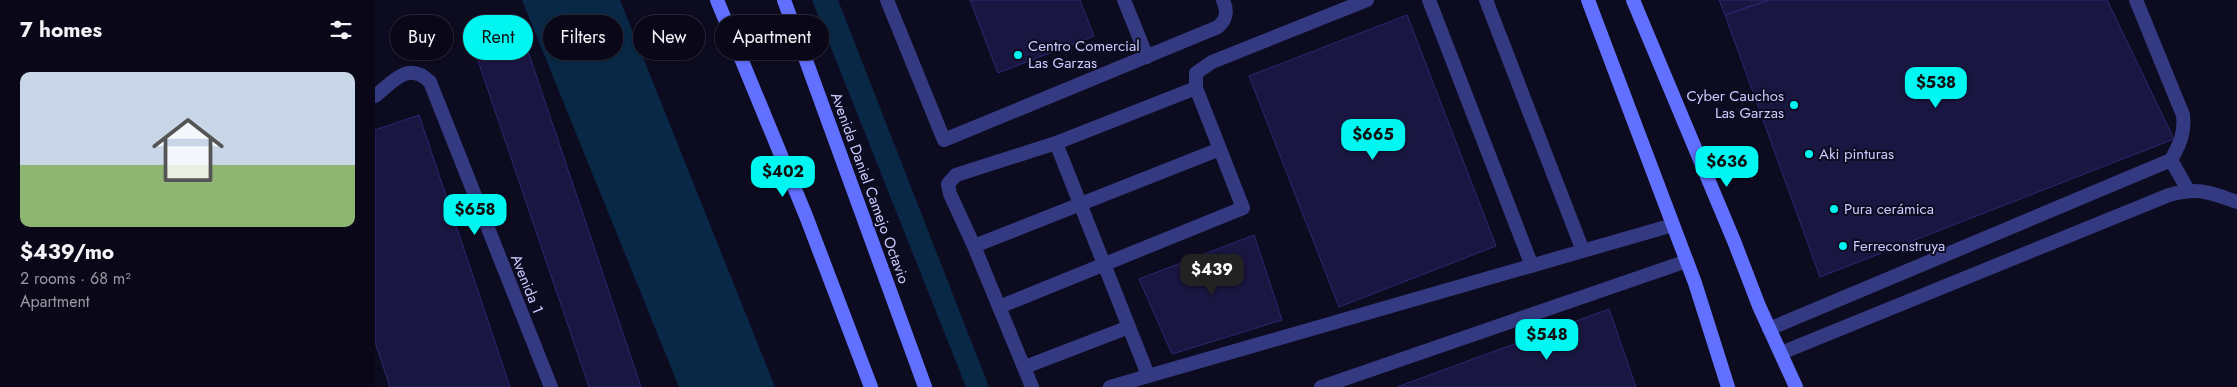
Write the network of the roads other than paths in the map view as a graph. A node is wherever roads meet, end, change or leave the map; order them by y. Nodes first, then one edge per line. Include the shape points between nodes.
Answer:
1 (717, 0) edge
2 (784, 0) edge
3 (887, 0) edge
4 (1124, 0) edge
5 (1223, 0) edge
6 (1367, 0) edge
7 (1429, 0) edge
8 (1486, 0) edge
9 (1588, 0) edge
10 (1633, 0) edge
11 (2136, 0) edge
12 (1147, 57) junction
13 (1196, 88) junction
14 (375, 96) edge
15 (1056, 143) junction
16 (1220, 149) junction
17 (2171, 160) junction
18 (2188, 190) junction
19 (2237, 202) edge
20 (1080, 204) junction
21 (1673, 226) junction
22 (974, 246) junction
23 (1583, 251) junction
24 (1687, 261) junction
25 (1104, 264) junction
26 (1532, 266) junction
27 (999, 307) junction
28 (1129, 327) junction
29 (1769, 329) junction
30 (1781, 353) junction
31 (1025, 367) junction
32 (1148, 375) junction
33 (551, 387) edge
34 (871, 387) edge
35 (925, 387) edge
36 (1032, 387) edge
37 (1110, 387) edge
38 (1321, 387) edge
39 (1728, 387) edge
40 (1796, 387) edge

1 - 34 main road via 806,216
2 - 35 main road, Avenida Daniel Camejo Octavio
3 - 12 street via 944,140
4 - 12 street
5 - 12 street via 1227,13 1225,21 1218,27
6 - 13 street via 1212,62 1196,73
7 - 26 street
8 - 23 street
9 - 21 main road
10 - 29 main road
11 - 17 street via 2183,115 2185,128 2182,140
13 - 15 street
13 - 16 street
14 - 33 street, Avenida 1 via 402,74 416,72 430,82
15 - 20 street
15 - 22 street via 956,175 948,184
16 - 20 street
16 - 25 street via 1243,208
17 - 18 street
17 - 29 street
18 - 19 street via 2207,192
18 - 30 street
20 - 22 street
20 - 25 street
21 - 23 street
21 - 24 main road
22 - 27 street
23 - 26 street
24 - 38 street
24 - 39 main road
25 - 27 street
25 - 28 street
26 - 32 street
27 - 31 street
28 - 31 street
28 - 32 street
29 - 30 main road
30 - 40 main road
31 - 36 street
32 - 37 street

